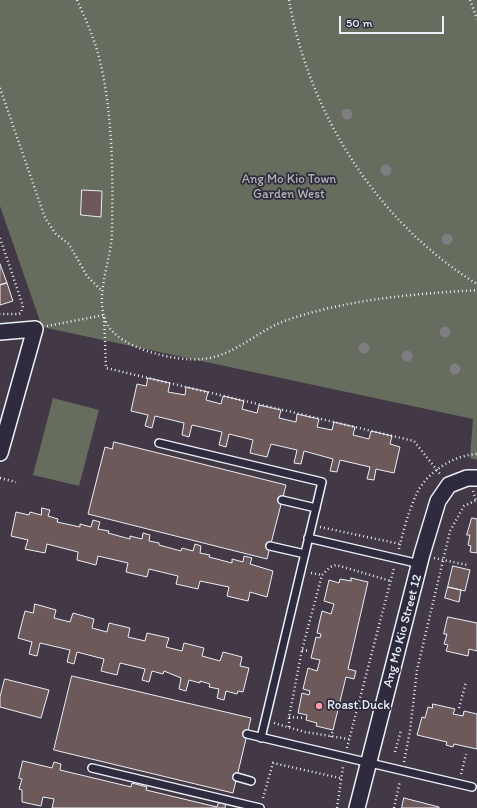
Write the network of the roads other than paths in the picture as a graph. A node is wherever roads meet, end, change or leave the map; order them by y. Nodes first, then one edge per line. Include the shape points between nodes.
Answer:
1 (0, 332) edge
2 (159, 443) dead end
3 (0, 453) edge
4 (477, 478) edge
5 (282, 500) dead end
6 (316, 508) junction
7 (308, 538) junction
8 (270, 546) dead end
9 (304, 554) junction
10 (420, 564) junction
11 (247, 734) dead end
12 (261, 738) junction
13 (368, 763) junction
14 (92, 768) dead end
15 (237, 777) dead end
16 (251, 781) dead end
17 (472, 787) dead end
18 (260, 808) edge
19 (357, 808) edge

1 - 3 street via 35,329
2 - 6 lane via 322,482
4 - 10 street, Ang Mo Kio Street 12 via 467,478 449,485 438,501
5 - 6 lane
6 - 7 lane
7 - 9 lane
7 - 10 lane
8 - 9 lane
9 - 12 lane
10 - 13 street, Ang Mo Kio Street 12
11 - 12 lane
12 - 13 lane
13 - 17 lane
13 - 19 street, Ang Mo Kio Street 12
14 - 18 lane
15 - 16 lane

